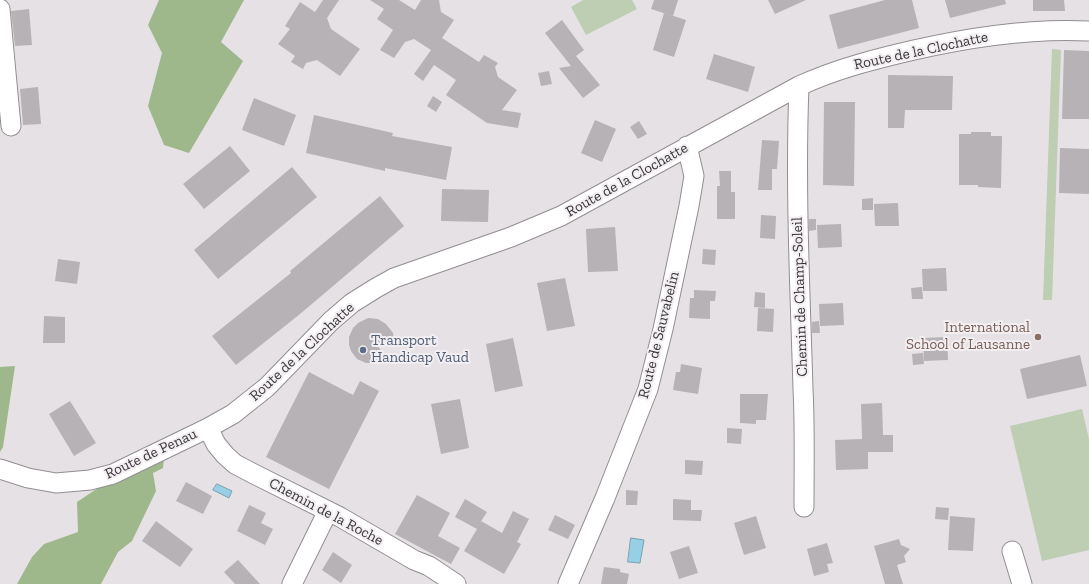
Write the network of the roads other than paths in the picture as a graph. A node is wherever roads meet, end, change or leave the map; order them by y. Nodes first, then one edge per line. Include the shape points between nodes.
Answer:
1 (0, 9) edge
2 (1089, 31) edge
3 (2, 62) edge
4 (799, 86) junction
5 (11, 126) dead end
6 (687, 146) junction
7 (208, 428) junction
8 (0, 469) edge
9 (804, 507) dead end
10 (328, 511) junction
11 (1012, 551) dead end
12 (292, 584) edge
13 (456, 584) edge
14 (568, 584) edge
15 (1022, 584) edge

1 - 3 street
2 - 4 street, Route de la Clochatte via 1030,32 960,40 883,57 834,71
3 - 5 street
4 - 6 street, Route de la Clochatte
4 - 9 street, Chemin de Champ-Soleil via 797,197
6 - 7 street, Route de la Clochatte via 561,216 511,237 394,278 376,288 352,303 331,321 256,397
6 - 14 street, Route de Sauvabelin via 694,176 648,389
7 - 8 street, Route de Penau via 113,474 90,480 56,482 28,478
7 - 10 street, Chemin de la Roche via 216,444 236,464
10 - 12 street
10 - 13 street, Chemin de la Roche via 429,566
11 - 15 street

